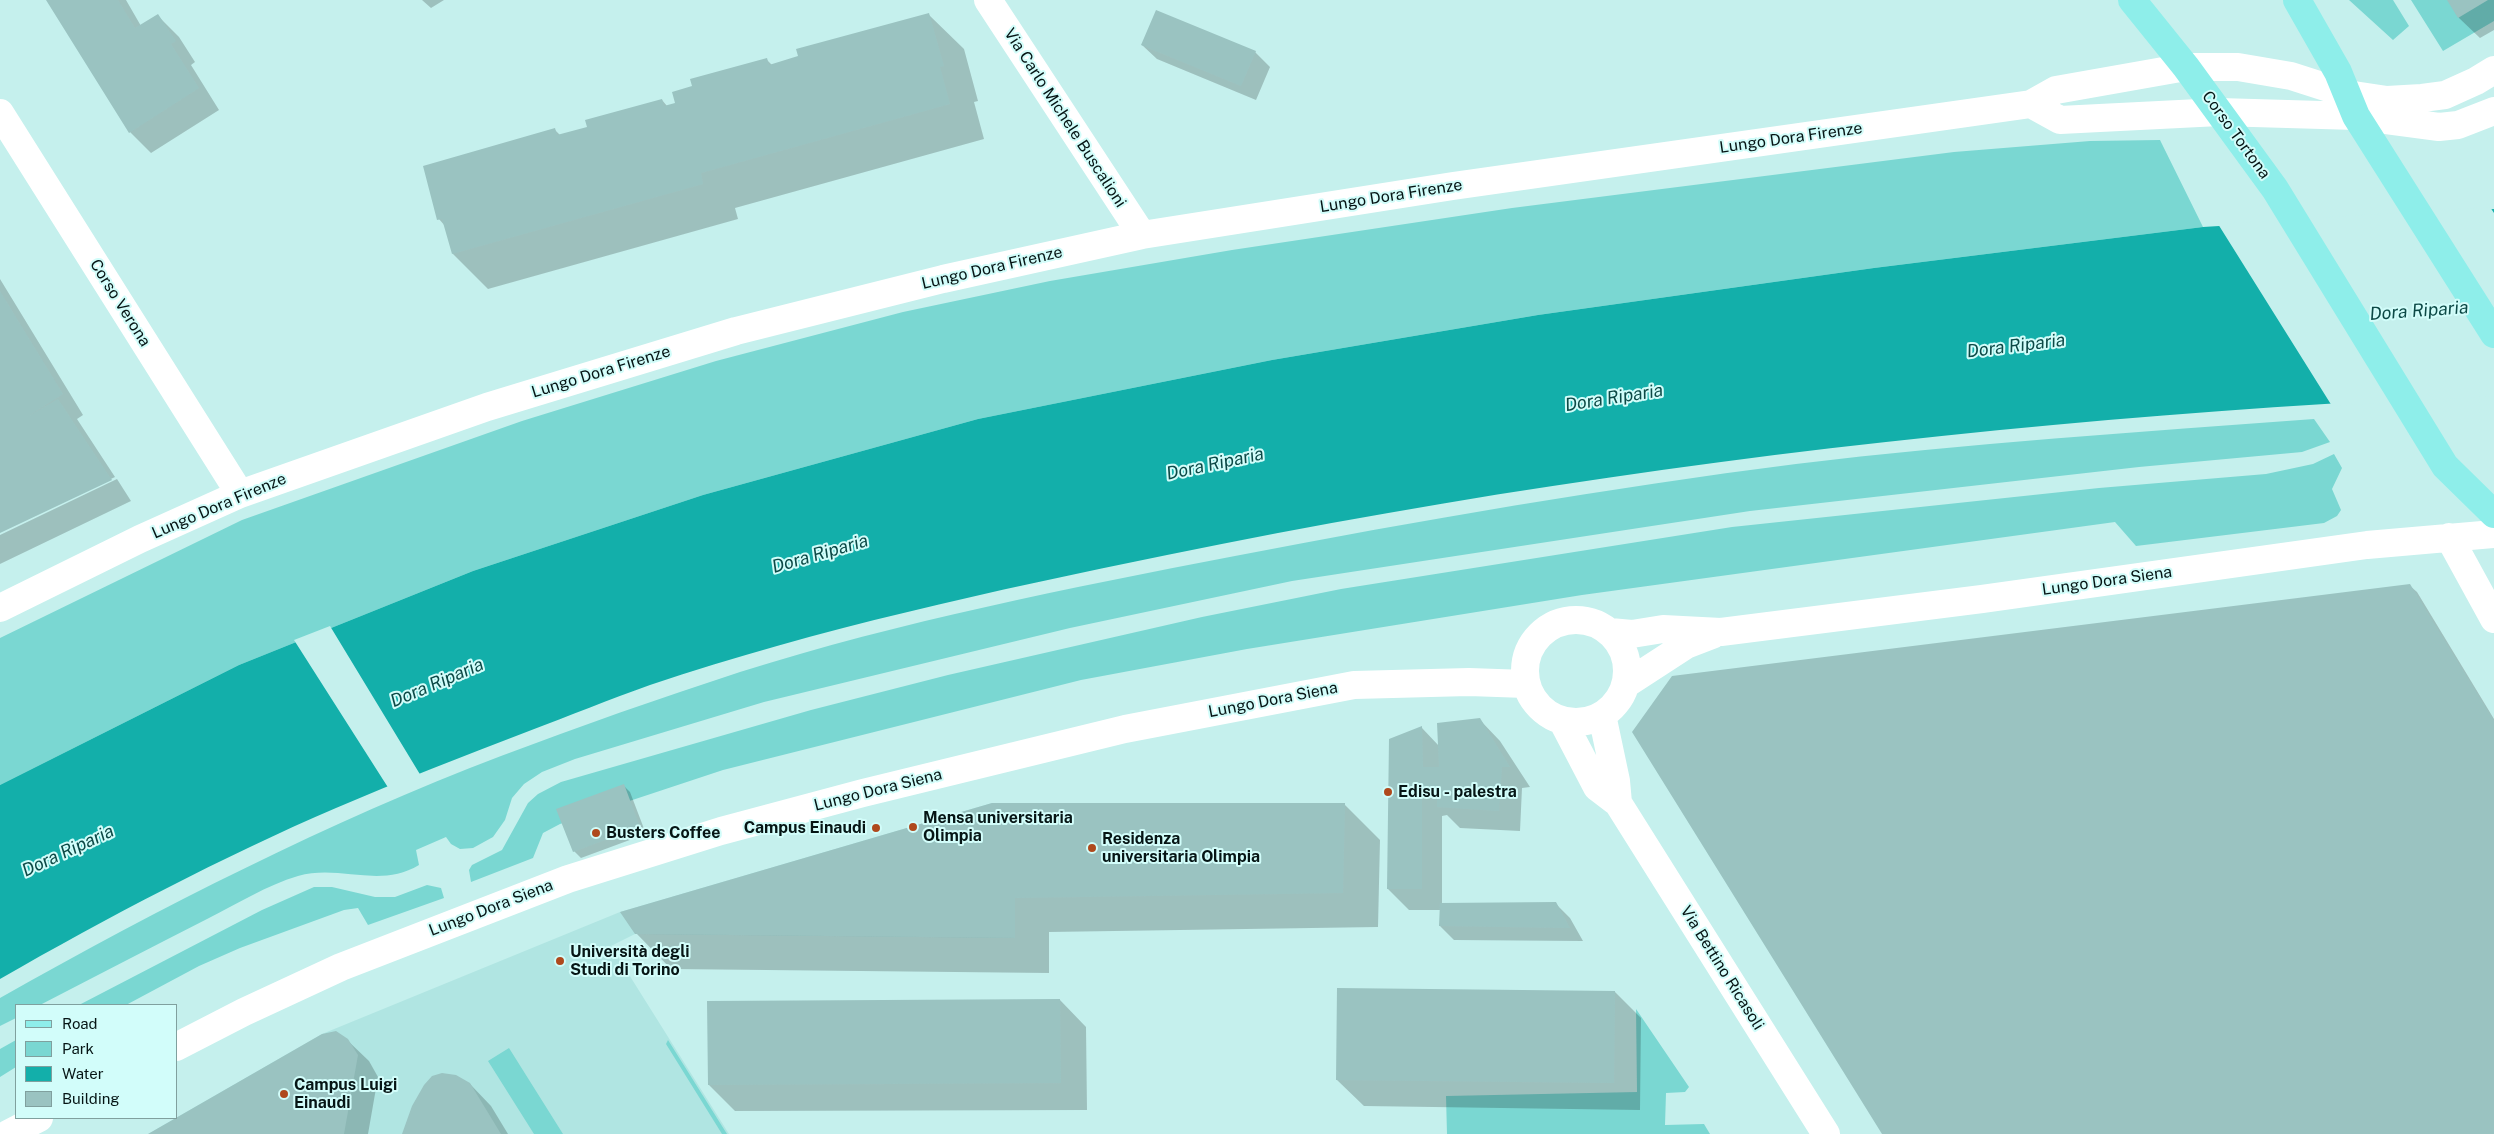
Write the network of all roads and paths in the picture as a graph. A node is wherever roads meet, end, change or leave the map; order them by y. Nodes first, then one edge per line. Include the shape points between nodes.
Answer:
1 (988, 0) edge
2 (2132, 0) edge
3 (2298, 0) edge
4 (2186, 67) junction
5 (2494, 70) edge
6 (2031, 104) junction
7 (2352, 105) junction
8 (2494, 111) edge
9 (2219, 112) junction
10 (0, 113) edge
11 (1142, 235) junction
12 (2494, 334) edge
13 (240, 494) junction
14 (2494, 514) edge
15 (2494, 534) edge
16 (2449, 537) junction
17 (0, 608) edge
18 (2494, 619) edge
19 (1610, 632) junction
20 (1720, 632) junction
21 (1526, 684) junction
22 (1626, 684) junction
23 (1602, 715) junction
24 (1562, 720) junction
25 (1618, 803) junction
26 (178, 1046) edge
27 (37, 1119) edge
28 (8, 1134) edge
29 (1826, 1134) edge

1 - 11 street, Via Carlo Michele Buscalioni
2 - 4 main road, Corso Tortona
3 - 7 main road via 2321,38
4 - 6 street, Lungo Dora Firenze via 2056,90
4 - 7 street, Lungo Dora Firenze via 2238,67 2291,76
4 - 9 main road, Corso Tortona
5 - 7 street via 2446,95
6 - 9 street via 2060,120
6 - 11 street, Lungo Dora Firenze via 1453,186
7 - 8 street via 2439,127 2458,125
7 - 9 street
7 - 12 main road
9 - 14 main road, Corso Tortona via 2284,205 2446,466
10 - 13 street, Corso Verona
11 - 13 street, Lungo Dora Firenze via 943,278 736,331 487,407
13 - 17 street, Lungo Dora Firenze
15 - 16 street, Lungo Dora Siena
16 - 18 street
16 - 20 street, Lungo Dora Siena via 2367,545
19 - 20 street, Lungo Dora Siena via 1632,634 1663,629
19 - 21 street via 1598,623 1581,619 1563,621 1547,628 1534,641 1527,657
19 - 22 street via 1623,648 1628,665
20 - 22 street, Lungo Dora Siena via 1686,645
21 - 24 street via 1537,704
21 - 26 street, Lungo Dora Siena via 1354,685 1126,729 863,793 568,878 341,967
22 - 23 street via 1621,697
23 - 24 street via 1578,722
23 - 25 street, Via Bettino Ricasoli
24 - 25 street, Via Bettino Ricasoli via 1596,787
25 - 29 street, Via Bettino Ricasoli
27 - 28 street

